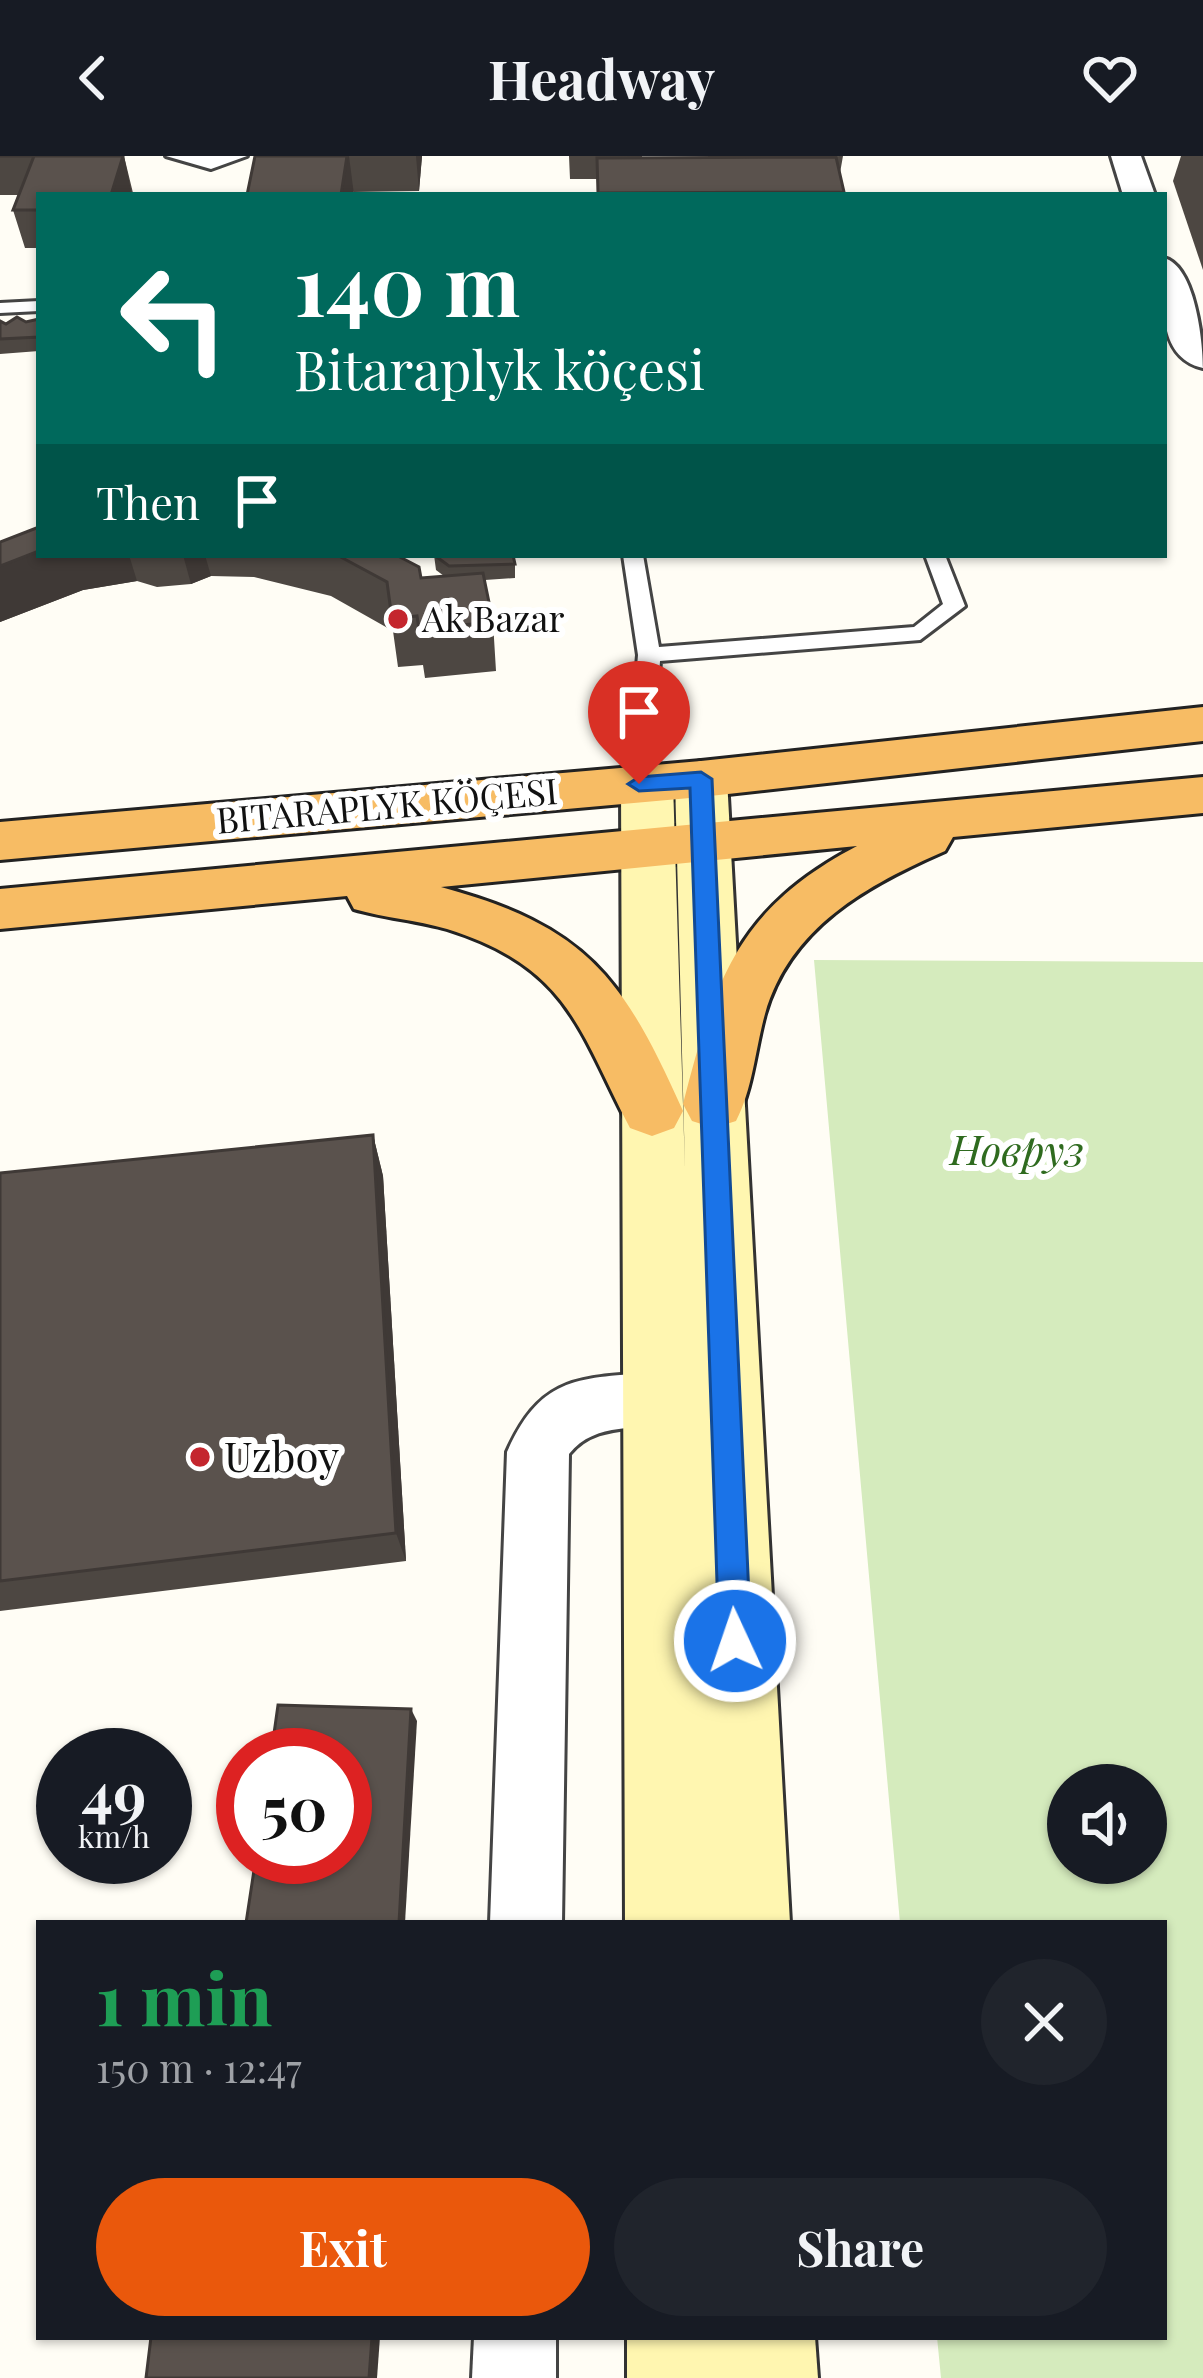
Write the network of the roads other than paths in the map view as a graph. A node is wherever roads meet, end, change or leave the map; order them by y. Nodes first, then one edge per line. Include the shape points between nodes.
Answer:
1 (174, 156) edge
2 (239, 156) edge
3 (1126, 156) edge
4 (1138, 192) edge
5 (1167, 277) edge
6 (36, 305) edge
7 (0, 308) edge
8 (1203, 358) edge
9 (633, 558) edge
10 (935, 558) edge
11 (649, 655) junction
12 (1203, 724) edge
13 (1203, 795) edge
14 (668, 808) junction
15 (980, 817) junction
16 (0, 841) edge
17 (274, 884) junction
18 (0, 909) edge
19 (683, 1108) junction
20 (656, 1400) junction
21 (526, 1920) edge
22 (667, 1920) edge
23 (748, 1920) edge
24 (515, 2340) edge
25 (675, 2340) edge
26 (767, 2340) edge
27 (514, 2378) edge
28 (676, 2378) edge
29 (769, 2378) edge

1 - 2 lane via 210,172
3 - 4 street
5 - 8 street via 1192,351
6 - 7 lane
9 - 11 lane
10 - 11 lane via 954,606 920,633
11 - 14 lane
12 - 14 highway, BITARAPLYK KÖÇESI
13 - 15 highway, BITARAPLYK KÖÇESI
14 - 15 highway, BITARAPLYK KÖÇESI
14 - 16 highway, BITARAPLYK KÖÇESI
14 - 17 highway, BITARAPLYK KÖÇESI
14 - 19 main road
15 - 19 highway via 847,875 798,912 757,961
17 - 18 highway, BITARAPLYK KÖÇESI
17 - 19 highway via 396,897 512,932 556,959 592,996 620,1040
19 - 20 main road
19 - 23 main road
20 - 21 street via 568,1409 538,1452
20 - 22 main road
24 - 27 street
25 - 28 main road
26 - 29 main road

